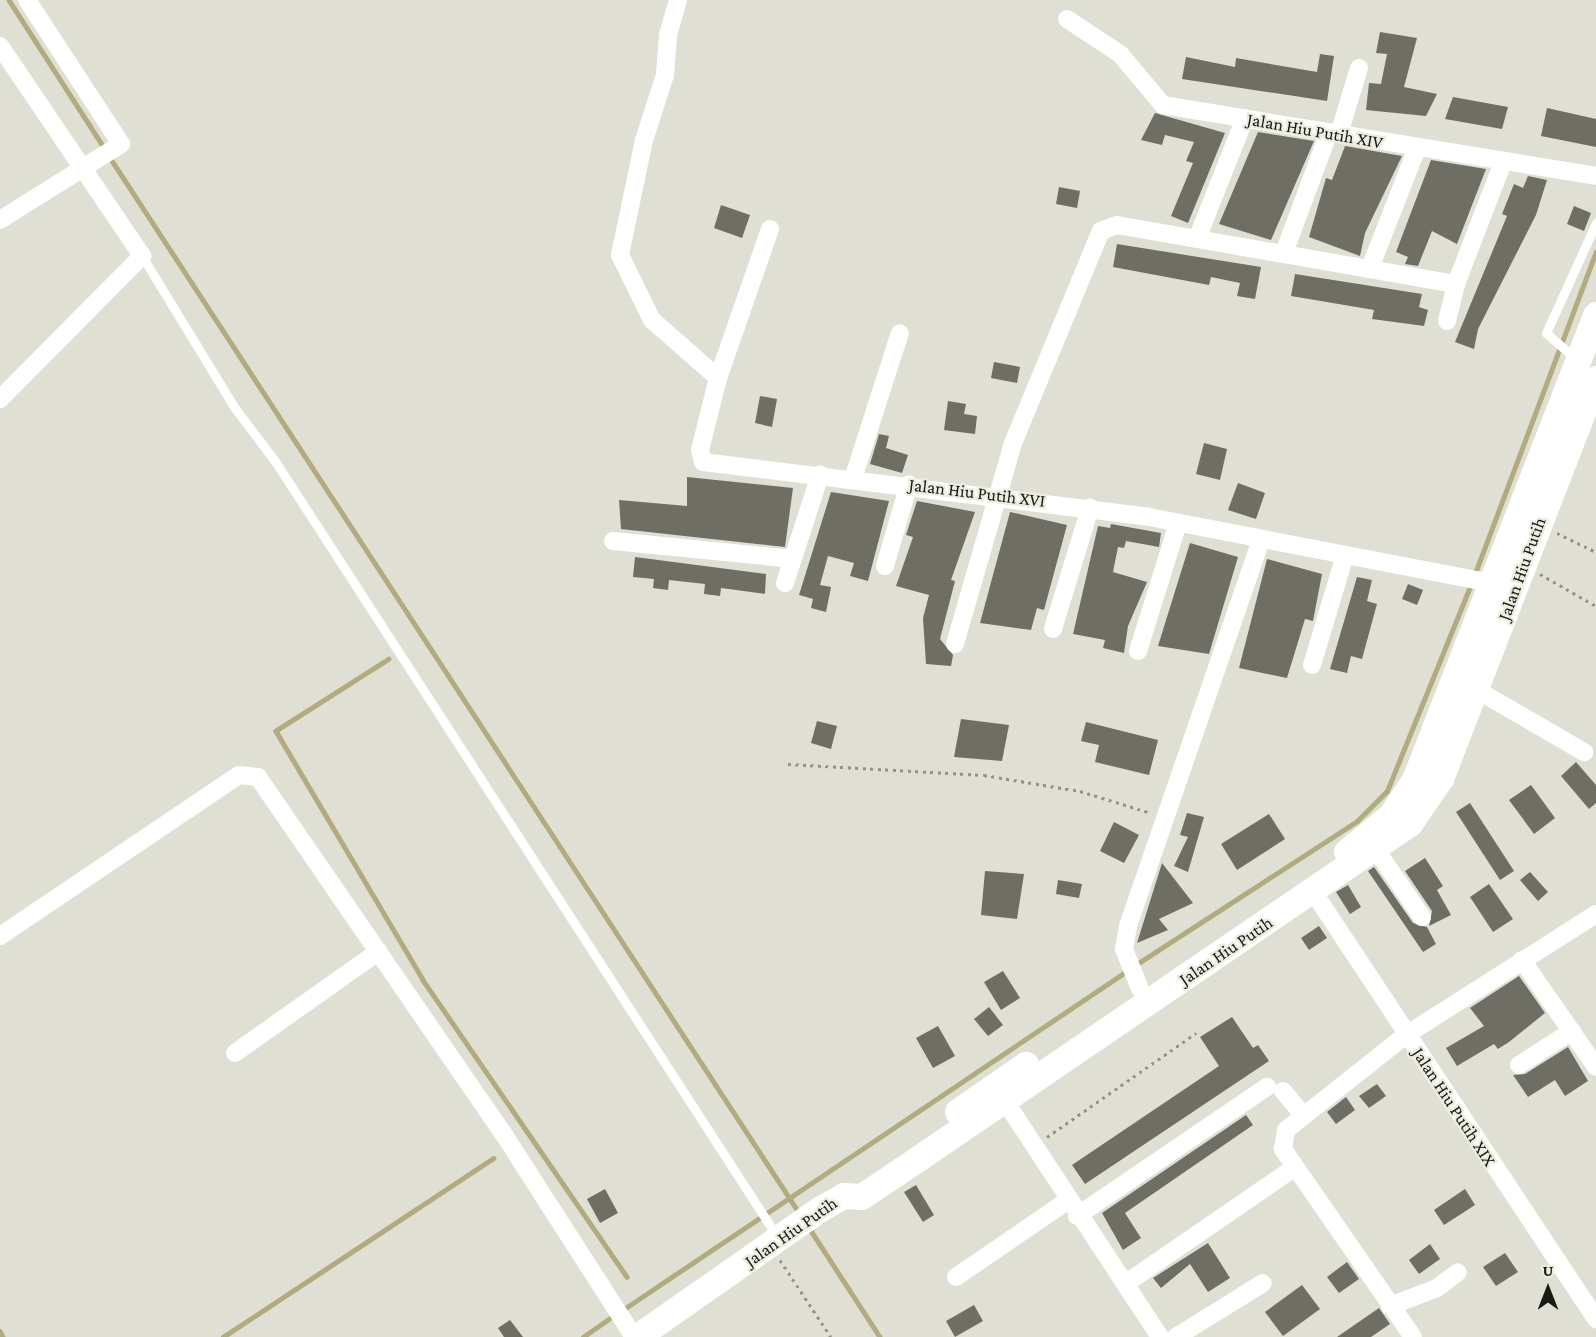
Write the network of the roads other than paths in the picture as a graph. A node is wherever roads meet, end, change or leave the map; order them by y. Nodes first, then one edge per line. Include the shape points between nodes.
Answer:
1 (27, 0) edge
2 (678, 0) edge
3 (1067, 19) dead end
4 (0, 46) edge
5 (1359, 68) dead end
6 (1245, 118) junction
7 (1334, 133) junction
8 (1416, 148) junction
9 (1503, 162) junction
10 (81, 170) junction
11 (1596, 176) edge
12 (0, 220) edge
13 (1596, 223) edge
14 (770, 229) dead end
15 (1197, 239) junction
16 (1284, 253) junction
17 (142, 256) junction
18 (1370, 268) junction
19 (1456, 284) junction
20 (1596, 315) edge
21 (1447, 321) dead end
22 (900, 333) dead end
23 (1578, 360) junction
24 (718, 378) junction
25 (1596, 379) edge
26 (0, 399) edge
27 (820, 475) junction
28 (853, 479) junction
29 (909, 484) junction
30 (997, 494) junction
31 (1090, 508) junction
32 (1178, 523) junction
33 (1262, 539) junction
34 (613, 541) dead end
35 (1345, 555) junction
36 (792, 559) junction
37 (885, 566) dead end
38 (785, 583) dead end
39 (1491, 583) junction
40 (1053, 629) dead end
41 (955, 644) dead end
42 (1138, 651) dead end
43 (1312, 665) dead end
44 (1475, 673) junction
45 (1584, 752) dead end
46 (1377, 851) junction
47 (1314, 893) junction
48 (1596, 914) edge
49 (1422, 917) dead end
50 (0, 936) edge
51 (1232, 937) junction
52 (379, 951) junction
53 (1522, 960) junction
54 (1140, 989) junction
55 (1572, 1030) junction
56 (1406, 1035) junction
57 (235, 1053) dead end
58 (1519, 1065) dead end
59 (1596, 1067) edge
60 (1005, 1101) junction
61 (1302, 1114) junction
62 (1295, 1167) junction
63 (844, 1196) junction
64 (1072, 1209) junction
65 (777, 1241) junction
66 (1458, 1272) dead end
67 (956, 1277) dead end
68 (1263, 1283) dead end
69 (1125, 1284) junction
70 (1390, 1306) junction
71 (1596, 1319) edge
72 (636, 1337) edge
73 (1160, 1337) edge
74 (1176, 1337) edge
75 (1413, 1337) edge

1 - 10 street via 121,144
2 - 24 street via 668,34 665,75 644,140 620,255 652,320
3 - 6 street, Jalan Hiu Putih XIV via 1113,48 1163,105
4 - 10 street
5 - 7 street
6 - 7 street, Jalan Hiu Putih XIV
6 - 15 street
7 - 8 street, Jalan Hiu Putih XIV
7 - 16 street
8 - 9 street, Jalan Hiu Putih XIV
8 - 18 street
9 - 11 street, Jalan Hiu Putih XIV
9 - 19 street
10 - 12 street
10 - 17 street
13 - 23 lane via 1546,333
14 - 24 street, Jalan Hiu Putih XVI
15 - 16 street
15 - 30 street via 1117,225 1101,231
16 - 18 street
17 - 26 street
17 - 65 lane via 234,407 282,471
18 - 19 street
19 - 21 street
20 - 23 street, Jalan Hiu Putih
22 - 28 street
23 - 39 street, Jalan Hiu Putih
24 - 27 street, Jalan Hiu Putih XVI via 700,450 703,462
25 - 44 street, Jalan Hiu Putih via 1523,565
27 - 28 street, Jalan Hiu Putih XVI
27 - 36 street
28 - 29 street, Jalan Hiu Putih XVI
29 - 30 street, Jalan Hiu Putih XVI
29 - 37 street
30 - 31 street, Jalan Hiu Putih XVI
30 - 41 street
31 - 32 street, Jalan Hiu Putih XVI
31 - 40 street
32 - 33 street, Jalan Hiu Putih XVI
32 - 42 street
33 - 35 street, Jalan Hiu Putih XVI
33 - 54 street via 1164,817 1124,950
34 - 36 street
35 - 39 street, Jalan Hiu Putih XVI
35 - 43 street
36 - 38 street
39 - 44 street, Jalan Hiu Putih
44 - 45 street
44 - 46 street, Jalan Hiu Putih via 1432,796 1410,824
44 - 51 street via 1399,807 1354,847
46 - 47 street, Jalan Hiu Putih
46 - 49 street
47 - 51 street, Jalan Hiu Putih
47 - 56 street, Jalan Hiu Putih XIX
48 - 53 street
50 - 52 street via 246,774 272,792
51 - 54 street
51 - 60 street, Jalan Hiu Putih
52 - 57 street
52 - 72 street
53 - 55 street
53 - 56 street
54 - 63 street via 852,1183
55 - 58 street
55 - 59 street
56 - 61 street
56 - 71 street, Jalan Hiu Putih XIX
60 - 63 street, Jalan Hiu Putih via 862,1197
60 - 64 street
61 - 62 street via 1283,1141
61 - 64 street via 1275,1089
62 - 69 street
62 - 70 street
63 - 65 street, Jalan Hiu Putih
64 - 67 street
64 - 69 street
65 - 72 street, Jalan Hiu Putih
66 - 70 street via 1437,1288
68 - 74 street
69 - 73 street
70 - 75 street

